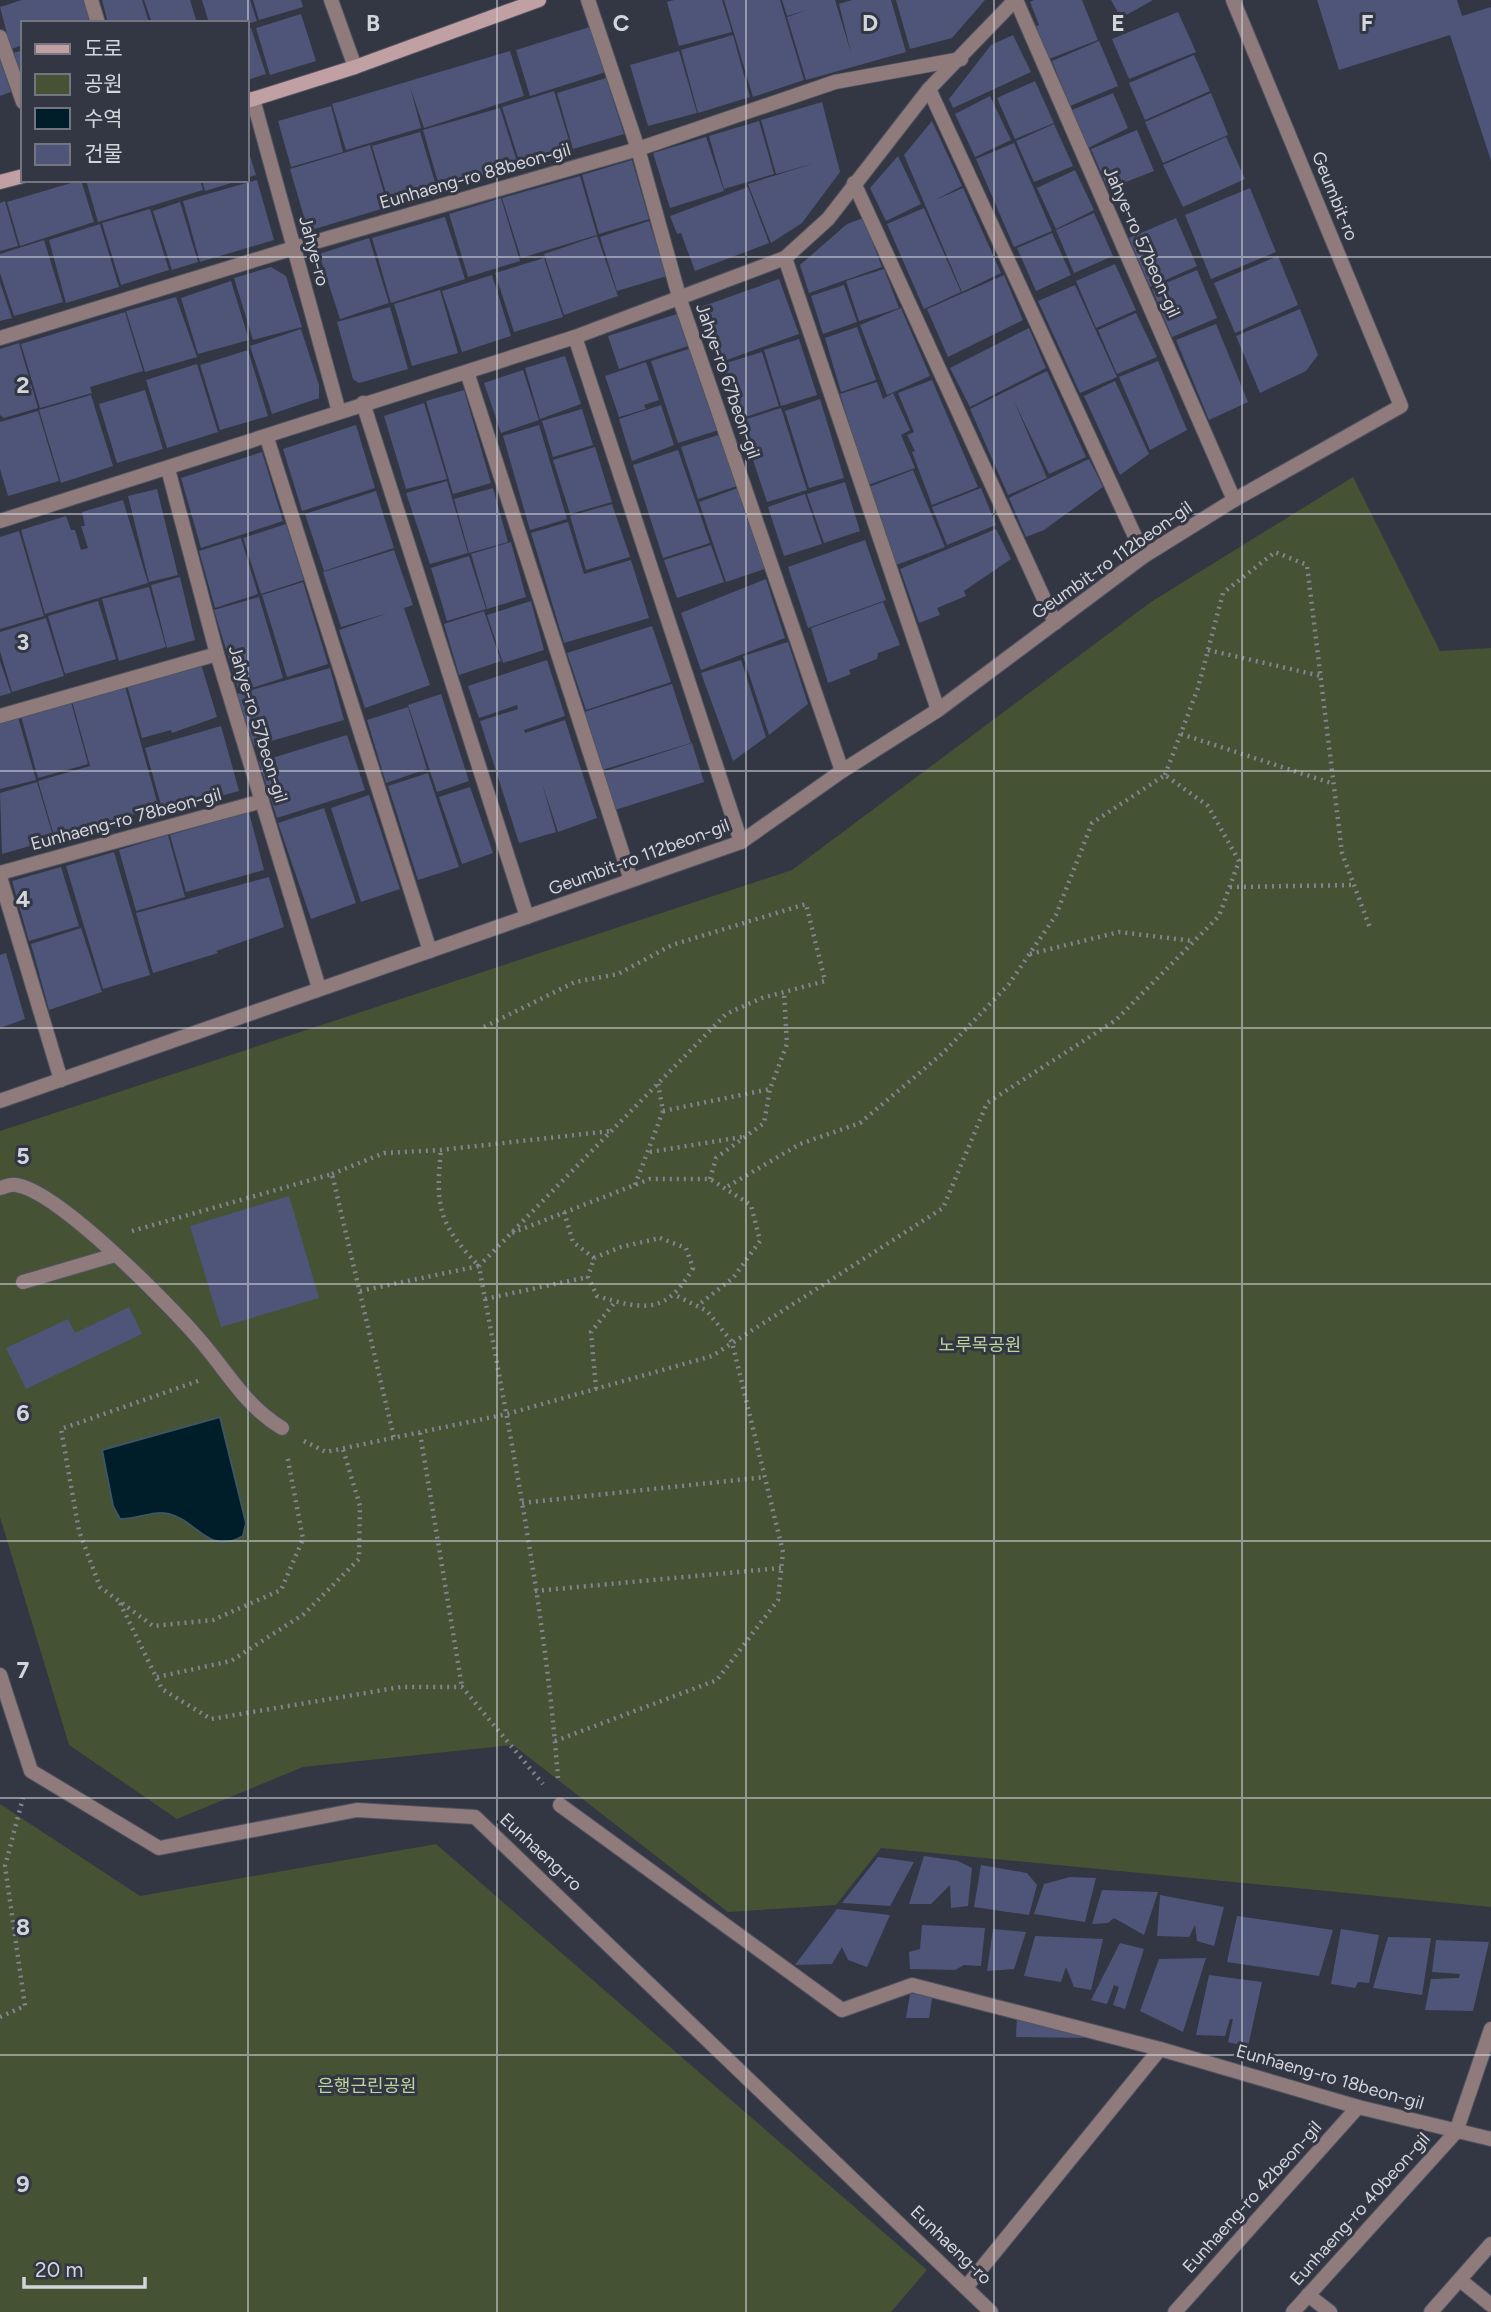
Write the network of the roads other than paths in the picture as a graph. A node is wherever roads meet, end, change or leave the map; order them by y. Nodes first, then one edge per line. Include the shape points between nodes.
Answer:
1 (91, 0) edge
2 (331, 0) edge
3 (539, 0) edge
4 (588, 0) edge
5 (1015, 0) edge
6 (1233, 0) edge
7 (97, 21) edge
8 (0, 37) edge
9 (961, 59) junction
10 (355, 67) junction
11 (929, 89) junction
12 (21, 96) edge
13 (250, 100) edge
14 (638, 149) junction
15 (21, 177) edge
16 (0, 182) edge
17 (854, 183) junction
18 (294, 248) junction
19 (785, 258) junction
20 (680, 299) junction
21 (575, 337) junction
22 (0, 338) edge
23 (467, 372) junction
24 (363, 403) junction
25 (1401, 406) joint
26 (339, 412) junction
27 (267, 438) junction
28 (167, 469) junction
29 (1234, 499) junction
30 (1, 518) edge
31 (1144, 556) junction
32 (1055, 623) junction
33 (217, 654) junction
34 (938, 710) junction
35 (0, 716) edge
36 (842, 771) junction
37 (262, 801) junction
38 (741, 842) junction
39 (0, 875) edge
40 (632, 880) junction
41 (527, 917) junction
42 (430, 951) junction
43 (319, 988) junction
44 (61, 1080) junction
45 (0, 1101) edge
46 (0, 1188) edge
47 (115, 1255) junction
48 (23, 1282) dead end
49 (282, 1428) road end
50 (0, 1675) edge
51 (560, 1805) road end
52 (1491, 2029) edge
53 (1160, 2049) junction
54 (1358, 2107) junction
55 (1456, 2132) junction
56 (1491, 2139) edge
57 (1491, 2244) edge
58 (1460, 2280) junction
59 (967, 2286) junction
60 (1308, 2295) junction
61 (1491, 2305) edge
62 (991, 2312) edge
63 (1175, 2312) edge
64 (1293, 2312) edge
65 (1330, 2312) edge
66 (1431, 2312) edge

1 - 7 street
2 - 10 street
3 - 10 street, Jahye-ro
4 - 14 street, Jahye-ro 67beon-gil
5 - 9 street, Jahye-ro 57beon-gil
5 - 29 street, Jahye-ro 57beon-gil
6 - 25 street, Geumbit-ro
8 - 12 street
9 - 11 street, Jahye-ro 57beon-gil
9 - 14 street, Eunhaeng-ro 88beon-gil via 835,82
10 - 13 street, Jahye-ro
11 - 17 street, Jahye-ro 57beon-gil
11 - 31 street
13 - 18 street, Jahye-ro
14 - 18 street, Eunhaeng-ro 88beon-gil
14 - 20 street, Jahye-ro 67beon-gil
15 - 16 street
17 - 19 street, Jahye-ro 57beon-gil via 828,219
17 - 32 street
18 - 22 street, Eunhaeng-ro 88beon-gil
18 - 26 street, Jahye-ro
19 - 20 street, Jahye-ro 57beon-gil
19 - 34 street
20 - 21 street, Jahye-ro 57beon-gil
20 - 36 street, Jahye-ro 67beon-gil
21 - 23 street, Jahye-ro 57beon-gil
21 - 38 street
23 - 24 street, Jahye-ro 57beon-gil
23 - 40 street
24 - 26 street, Jahye-ro 57beon-gil
24 - 41 street
25 - 29 street, Geumbit-ro 112beon-gil
26 - 27 street, Jahye-ro 57beon-gil
27 - 28 street, Jahye-ro 57beon-gil
27 - 42 street
28 - 30 street, Jahye-ro 57beon-gil
28 - 33 street, Jahye-ro 57beon-gil
29 - 31 street, Geumbit-ro 112beon-gil
31 - 32 street, Geumbit-ro 112beon-gil
32 - 34 street, Geumbit-ro 112beon-gil
33 - 35 street
33 - 37 street, Jahye-ro 57beon-gil
34 - 36 street, Geumbit-ro 112beon-gil
36 - 38 street, Geumbit-ro 112beon-gil
37 - 39 street, Eunhaeng-ro 78beon-gil
37 - 43 street, Jahye-ro 57beon-gil
38 - 40 street, Geumbit-ro 112beon-gil
39 - 44 street
40 - 41 street, Geumbit-ro 112beon-gil
41 - 42 street, Geumbit-ro 112beon-gil
42 - 43 street, Geumbit-ro 112beon-gil
43 - 44 street, Geumbit-ro 112beon-gil
44 - 45 street, Geumbit-ro 112beon-gil
46 - 47 street via 16,1185 55,1204
47 - 48 street
47 - 49 street via 147,1283 258,1413
50 - 59 street, Eunhaeng-ro via 31,1771 159,1849 356,1810 475,1817
51 - 53 street, Eunhaeng-ro 18beon-gil via 842,2010 912,1985
52 - 55 street
53 - 54 street, Eunhaeng-ro 18beon-gil
53 - 59 street
54 - 55 street, Eunhaeng-ro 18beon-gil
54 - 63 street, Eunhaeng-ro 42beon-gil
55 - 56 street, Eunhaeng-ro 18beon-gil
55 - 60 street, Eunhaeng-ro 40beon-gil
57 - 58 street
58 - 61 street
58 - 66 street
59 - 62 street, Eunhaeng-ro
60 - 64 street, Eunhaeng-ro 40beon-gil
60 - 65 street

